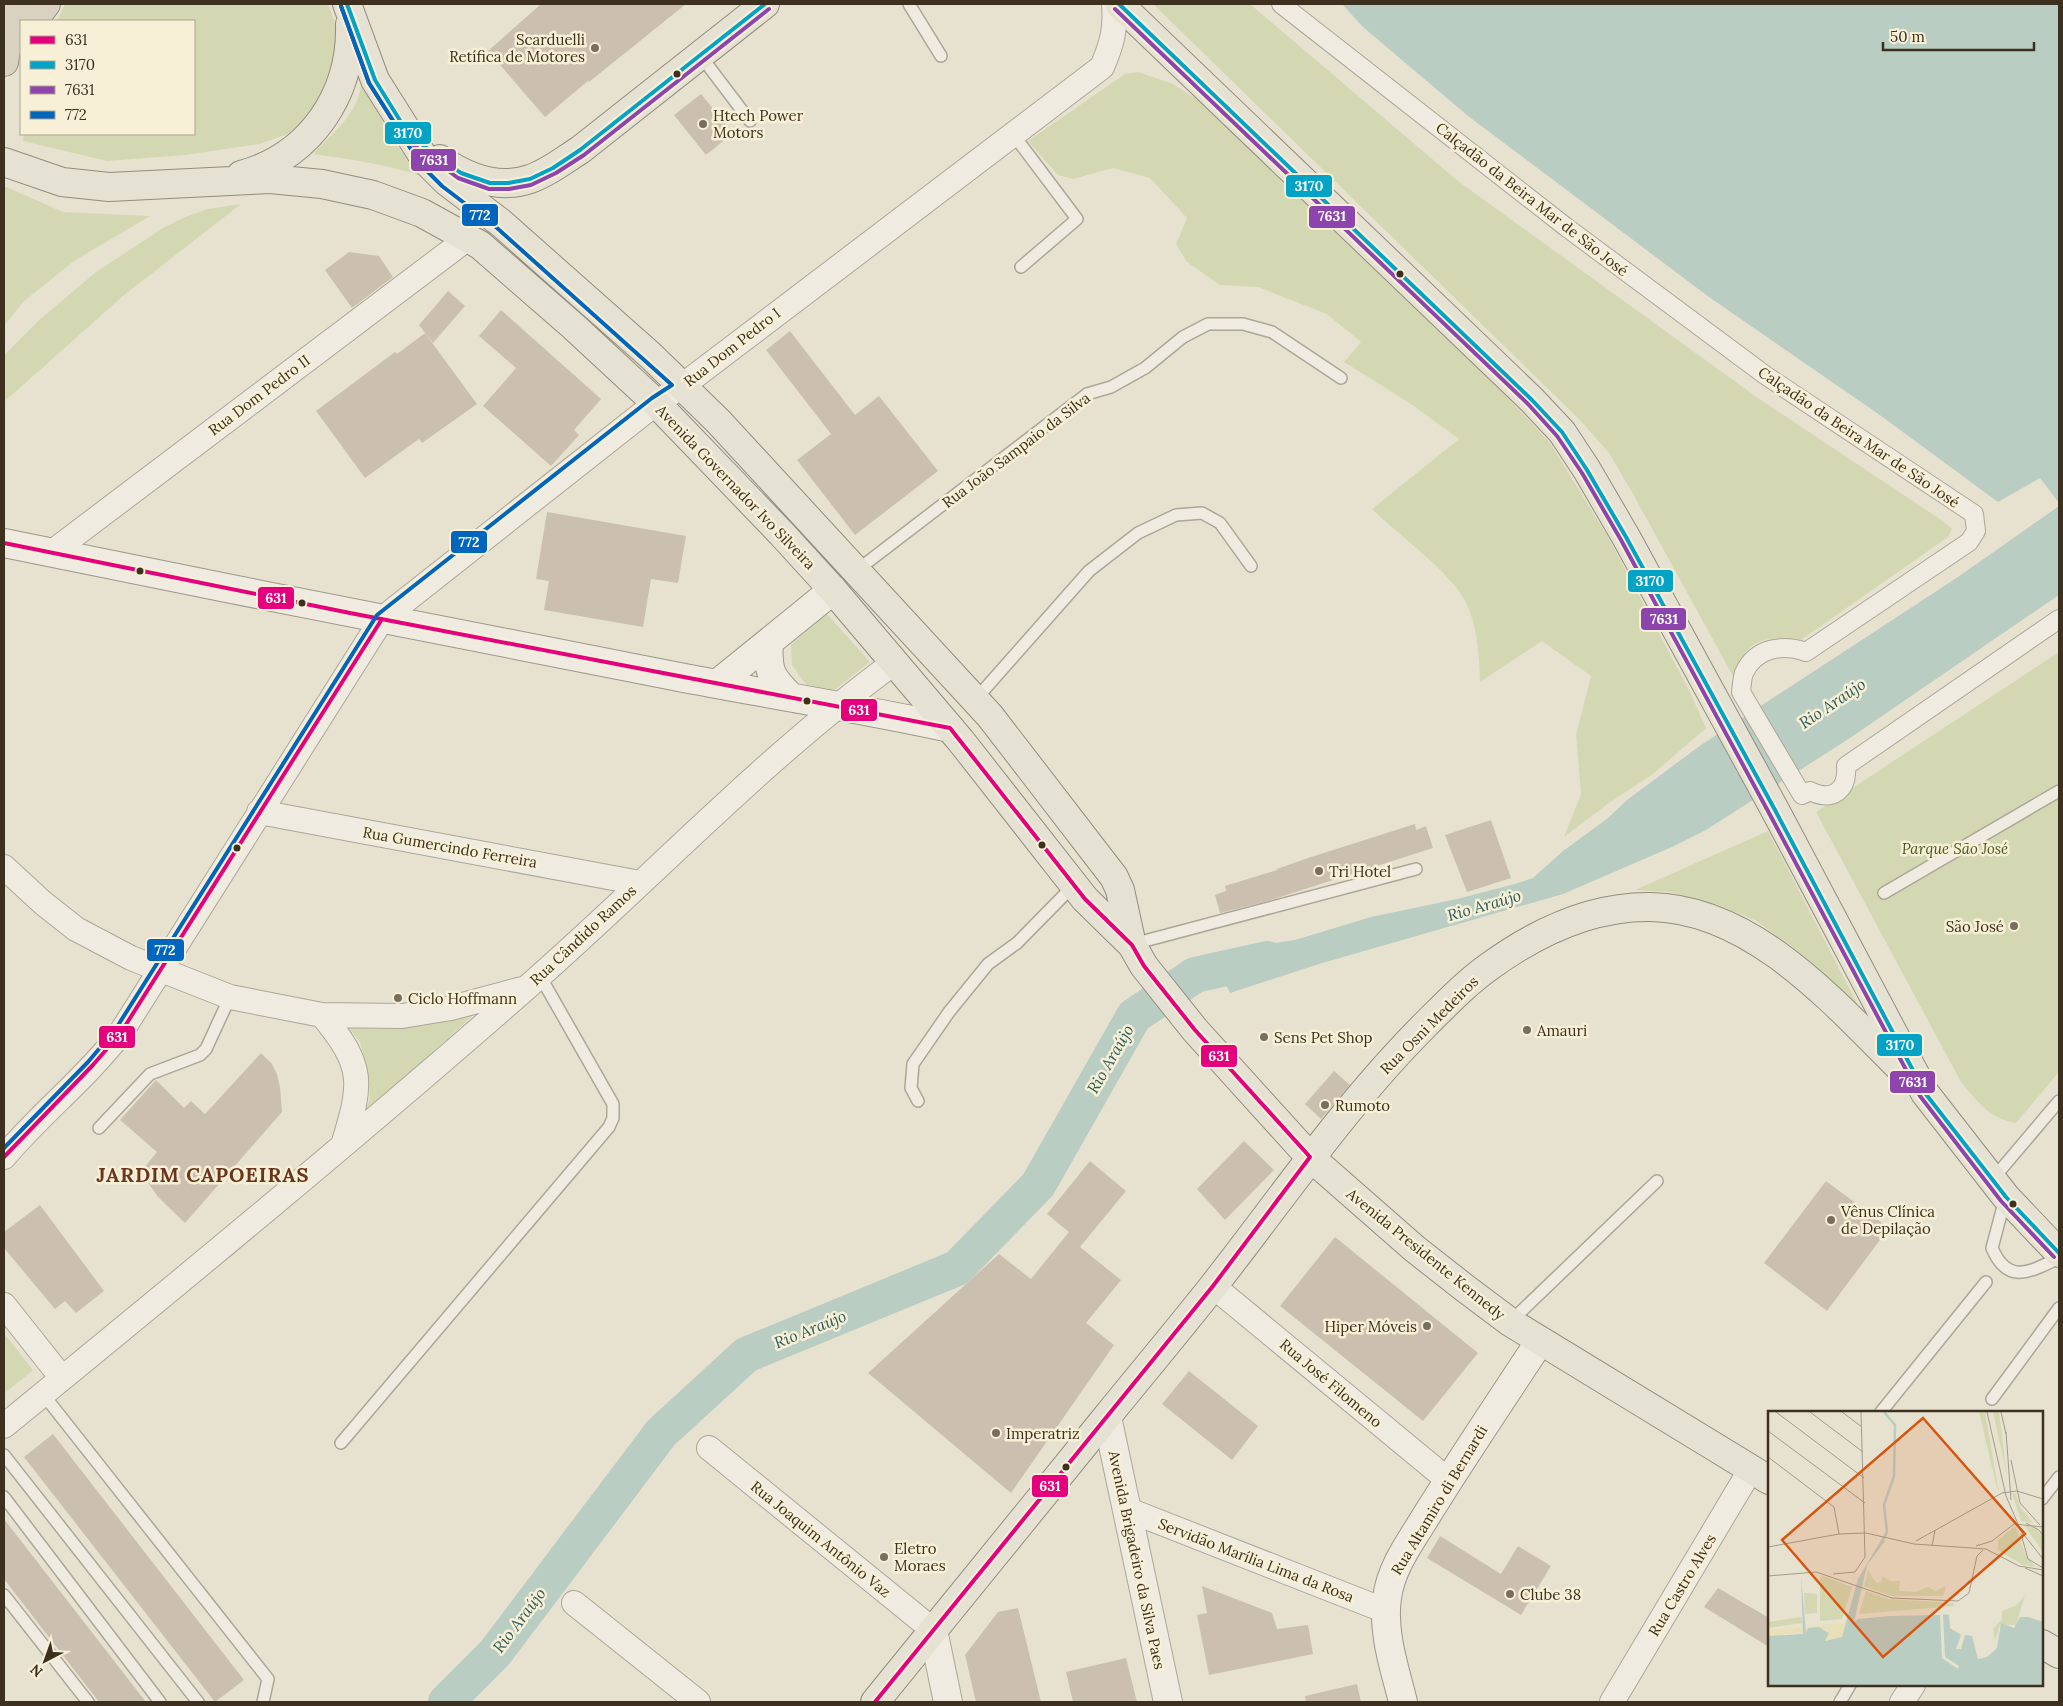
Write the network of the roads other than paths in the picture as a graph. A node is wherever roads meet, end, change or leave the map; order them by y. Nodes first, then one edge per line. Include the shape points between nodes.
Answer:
1 (14, 4) edge
2 (46, 4) edge
3 (765, 4) edge
4 (909, 4) edge
5 (1114, 4) edge
6 (1120, 4) edge
7 (1281, 4) edge
8 (348, 9) edge
9 (34, 20) edge
10 (20, 38) edge
11 (700, 55) junction
12 (941, 56) dead end
13 (4, 61) edge
14 (750, 121) dead end
15 (1013, 134) junction
16 (409, 135) junction
17 (4, 162) edge
18 (218, 181) junction
19 (468, 238) junction
20 (1021, 267) dead end
21 (1341, 378) dead end
22 (682, 386) junction
23 (656, 403) junction
24 (4, 543) edge
25 (51, 553) junction
26 (1251, 566) dead end
27 (856, 572) junction
28 (833, 590) junction
29 (382, 618) junction
30 (2059, 619) edge
31 (769, 642) junction
32 (895, 662) junction
33 (717, 684) junction
34 (791, 697) junction
35 (975, 700) junction
36 (838, 706) junction
37 (950, 728) junction
38 (2059, 791) edge
39 (260, 812) junction
40 (4, 867) edge
41 (1416, 869) dead end
42 (640, 882) junction
43 (1074, 885) junction
44 (1884, 893) dead end
45 (1138, 955) junction
46 (160, 970) junction
47 (533, 982) junction
48 (230, 997) junction
49 (322, 1015) junction
50 (1925, 1092) junction
51 (918, 1101) dead end
52 (2059, 1101) edge
53 (99, 1128) dead end
54 (343, 1145) junction
55 (4, 1157) edge
56 (1310, 1157) junction
57 (1657, 1181) dead end
58 (1999, 1188) junction
59 (2059, 1253) edge
60 (2059, 1258) edge
61 (1986, 1282) dead end
62 (1213, 1286) junction
63 (4, 1305) edge
64 (2058, 1306) edge
65 (1510, 1322) junction
66 (1540, 1341) junction
67 (62, 1378) junction
68 (43, 1394) junction
69 (1992, 1399) dead end
70 (1883, 1411) edge
71 (1107, 1417) junction
72 (4, 1426) edge
73 (341, 1443) dead end
74 (709, 1448) dead end
75 (4, 1455) edge
76 (1760, 1474) edge
77 (2059, 1477) edge
78 (1448, 1480) junction
79 (4, 1497) edge
80 (2043, 1498) edge
81 (1126, 1509) junction
82 (4, 1595) edge
83 (574, 1603) dead end
84 (1386, 1611) junction
85 (933, 1630) junction
86 (2043, 1645) edge
87 (2059, 1654) edge
88 (1849, 1686) edge
89 (1912, 1686) edge
90 (88, 1702) edge
91 (160, 1702) edge
92 (198, 1702) edge
93 (263, 1702) edge
94 (698, 1702) edge
95 (875, 1702) edge
96 (948, 1702) edge
97 (1168, 1702) edge
98 (1403, 1702) edge
99 (1612, 1702) edge
100 (1840, 1702) edge
101 (1902, 1702) edge

1 - 13 highway
2 - 9 highway
3 - 11 main road
4 - 12 lane
5 - 15 street, Rua Dom Pedro I via 1112,45 1102,66
6 - 50 main road via 1562,432 1616,520
7 - 30 street, Calçadão da Beira Mar de São José via 1566,227 1749,363 1974,514 1976,531 1969,542 1806,652 1792,647 1777,647 1752,661 1744,674 1741,692 1802,795 1810,791 1829,796 1838,792 1844,785 1846,766
8 - 16 main road, Avenida Governador Ivo Silveira via 375,80
8 - 18 main road via 351,43 346,72 335,100 319,125 299,146 274,162
10 - 13 highway
11 - 14 lane
11 - 16 main road via 580,150 530,180 490,183 461,173
15 - 20 lane via 1078,218
15 - 22 street, Rua Dom Pedro I
16 - 22 main road, Avenida Governador Ivo Silveira via 426,161 446,180 502,223
17 - 18 main road, Avenida Governador Ivo Silveira via 62,182 109,188
18 - 19 main road, Avenida Governador Ivo Silveira via 270,179 373,195 422,213
19 - 23 main road, Avenida Governador Ivo Silveira via 573,326
19 - 25 street, Rua Dom Pedro II
21 - 27 lane, Rua João Sampaio da Silva via 1272,332 1243,324 1208,324 1183,337 1145,368 1112,387 1087,394
22 - 23 street, Rua Dom Pedro I
22 - 27 main road, Avenida Governador Ivo Silveira
23 - 28 main road, Avenida Governador Ivo Silveira
23 - 29 street, Rua Dom Pedro I
24 - 25 main road
25 - 29 main road
26 - 35 lane via 1220,523 1202,513 1176,514 1138,533 1089,571
27 - 28 main road
27 - 35 main road, Avenida Governador Ivo Silveira
28 - 31 main road
28 - 32 main road, Avenida Governador Ivo Silveira
29 - 33 main road
29 - 39 street, Rua Dom Pedro I
31 - 33 main road
31 - 34 main road via 768,663 776,682
32 - 36 street, Rua Cândido Ramos
32 - 37 main road, Avenida Governador Ivo Silveira
33 - 34 main road
34 - 36 main road
35 - 45 main road, Avenida Governador Ivo Silveira via 1114,877
36 - 37 main road
36 - 42 street, Rua Cândido Ramos
37 - 43 main road, Avenida Governador Ivo Silveira
38 - 44 lane
39 - 42 street, Rua Gumercindo Ferreira
39 - 46 street, Rua Dom Pedro I
40 - 46 street, Rua Cândido Ramos via 43,904 76,929
41 - 45 lane
42 - 47 street, Rua Cândido Ramos
43 - 45 main road, Avenida Governador Ivo Silveira
43 - 51 lane via 1017,943 988,964 950,1012 914,1064 911,1088
45 - 56 main road, Avenida Presidente Kennedy via 1195,1030
46 - 48 street, Rua Cândido Ramos
46 - 55 street, Rua Dom Pedro I via 100,1059 24,1133
47 - 49 street, Rua Cândido Ramos via 451,1008 402,1016
47 - 54 street
47 - 73 lane via 612,1104 613,1118 609,1127
48 - 49 street, Rua Cândido Ramos
48 - 53 lane via 206,1049 200,1055 150,1074
49 - 54 street via 343,1041 357,1078 356,1104
50 - 56 main road, Rua Osni Medeiros via 1803,976 1762,943 1720,922 1682,911 1651,907 1617,909 1584,916 1550,929 1488,968 1453,997 1395,1056
50 - 58 main road
52 - 58 lane
54 - 67 street
56 - 62 main road, Rua Osni Medeiros
56 - 65 main road, Avenida Presidente Kennedy via 1415,1249
57 - 65 lane
58 - 59 main road
58 - 60 lane via 1992,1248 2000,1265 2012,1272 2030,1272
61 - 70 lane
62 - 71 main road, Rua Osni Medeiros
62 - 78 street, Rua José Filomeno
63 - 67 street
64 - 69 lane
65 - 66 main road, Avenida Presidente Kennedy
66 - 76 main road, Avenida Presidente Kennedy
66 - 78 main road, Rua Altamiro di Bernardi
67 - 68 street
68 - 72 street
68 - 93 lane via 268,1679
71 - 81 main road, Avenida Brigadeiro da Silva Paes
71 - 85 main road, Rua Osni Medeiros
74 - 85 street, Rua Joaquim Antônio Vaz
75 - 92 lane
76 - 99 street, Rua Castro Alves
77 - 80 lane
78 - 84 main road, Rua Altamiro di Bernardi via 1397,1564
79 - 91 lane
81 - 84 street, Servidão Marília Lima da Rosa
81 - 97 main road, Avenida Brigadeiro da Silva Paes
82 - 90 lane
83 - 94 street
84 - 98 main road, Rua Altamiro di Bernardi via 1388,1640
85 - 95 main road, Rua Osni Medeiros
85 - 96 main road
86 - 87 main road
88 - 100 lane
89 - 101 street

